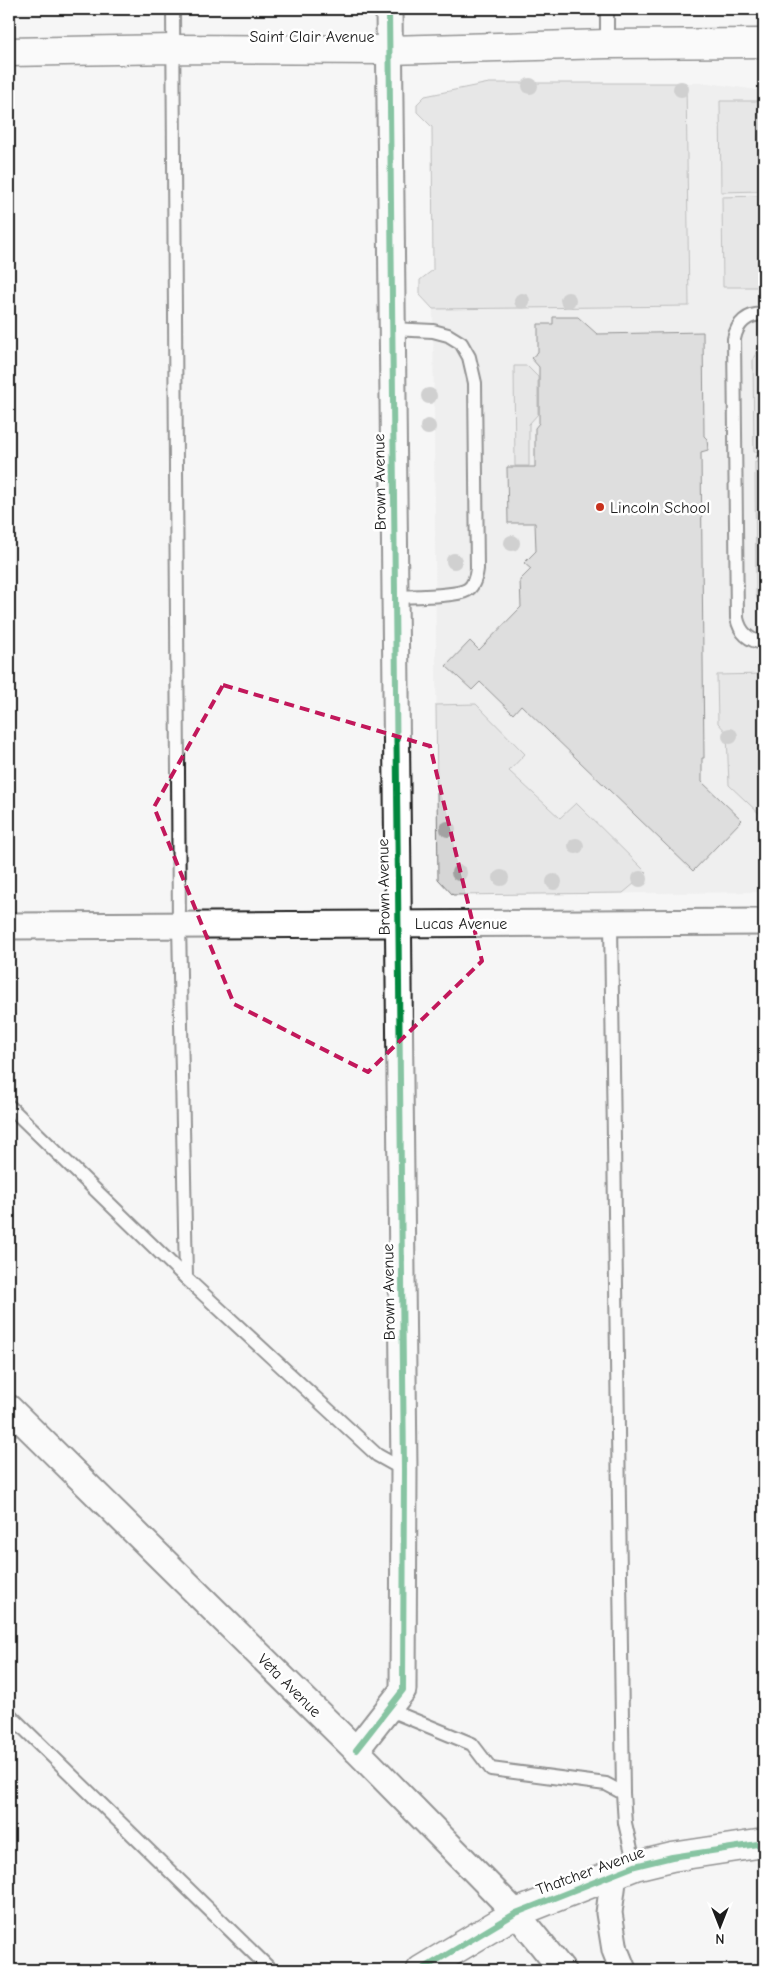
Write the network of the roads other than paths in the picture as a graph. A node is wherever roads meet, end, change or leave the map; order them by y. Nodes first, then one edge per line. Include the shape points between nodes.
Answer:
1 (173, 9) edge
2 (389, 9) edge
3 (606, 9) edge
4 (764, 43) edge
5 (607, 44) junction
6 (173, 50) junction
7 (389, 50) junction
8 (9, 52) edge
9 (764, 314) edge
10 (392, 329) junction
11 (394, 597) junction
12 (764, 643) edge
13 (611, 922) junction
14 (764, 922) edge
15 (179, 924) junction
16 (397, 924) junction
17 (9, 926) edge
18 (9, 1106) edge
19 (186, 1278) junction
20 (9, 1408) edge
21 (404, 1470) junction
22 (387, 1710) junction
23 (9, 1714) edge
24 (356, 1750) junction
25 (623, 1793) junction
26 (764, 1843) edge
27 (625, 1870) junction
28 (516, 1913) junction
29 (271, 1970) edge
30 (422, 1970) edge
31 (562, 1970) edge
32 (623, 1970) edge

1 - 6 lane
2 - 7 street, Brown Avenue
3 - 5 lane
4 - 5 street, Saint Clair Avenue
5 - 7 street, Saint Clair Avenue
6 - 7 street, Saint Clair Avenue
6 - 8 street, Saint Clair Avenue
6 - 15 lane
7 - 10 street, Brown Avenue
9 - 12 lane via 756,314 740,323 734,339 737,618 745,636
10 - 11 street, Brown Avenue
10 - 11 lane via 433,332 461,342 469,358 475,384 477,457 476,579 467,590 455,593
11 - 16 street, Brown Avenue
13 - 14 street, Lucas Avenue
13 - 16 street, Lucas Avenue
13 - 25 lane
15 - 16 street, Lucas Avenue
15 - 17 street, Lucas Avenue
15 - 19 lane
16 - 21 street, Brown Avenue
18 - 19 lane
19 - 21 lane via 377,1455
20 - 24 street, Veta Avenue
21 - 22 street, Brown Avenue via 403,1690
22 - 24 street, Brown Avenue
22 - 25 lane via 472,1744 491,1769 606,1784
23 - 29 lane
24 - 28 street, Veta Avenue
25 - 27 lane
26 - 27 street, Thatcher Avenue via 672,1857
27 - 28 street, Thatcher Avenue
27 - 32 street via 610,1913 615,1950
28 - 30 street, Thatcher Avenue
28 - 31 street, Veta Avenue

